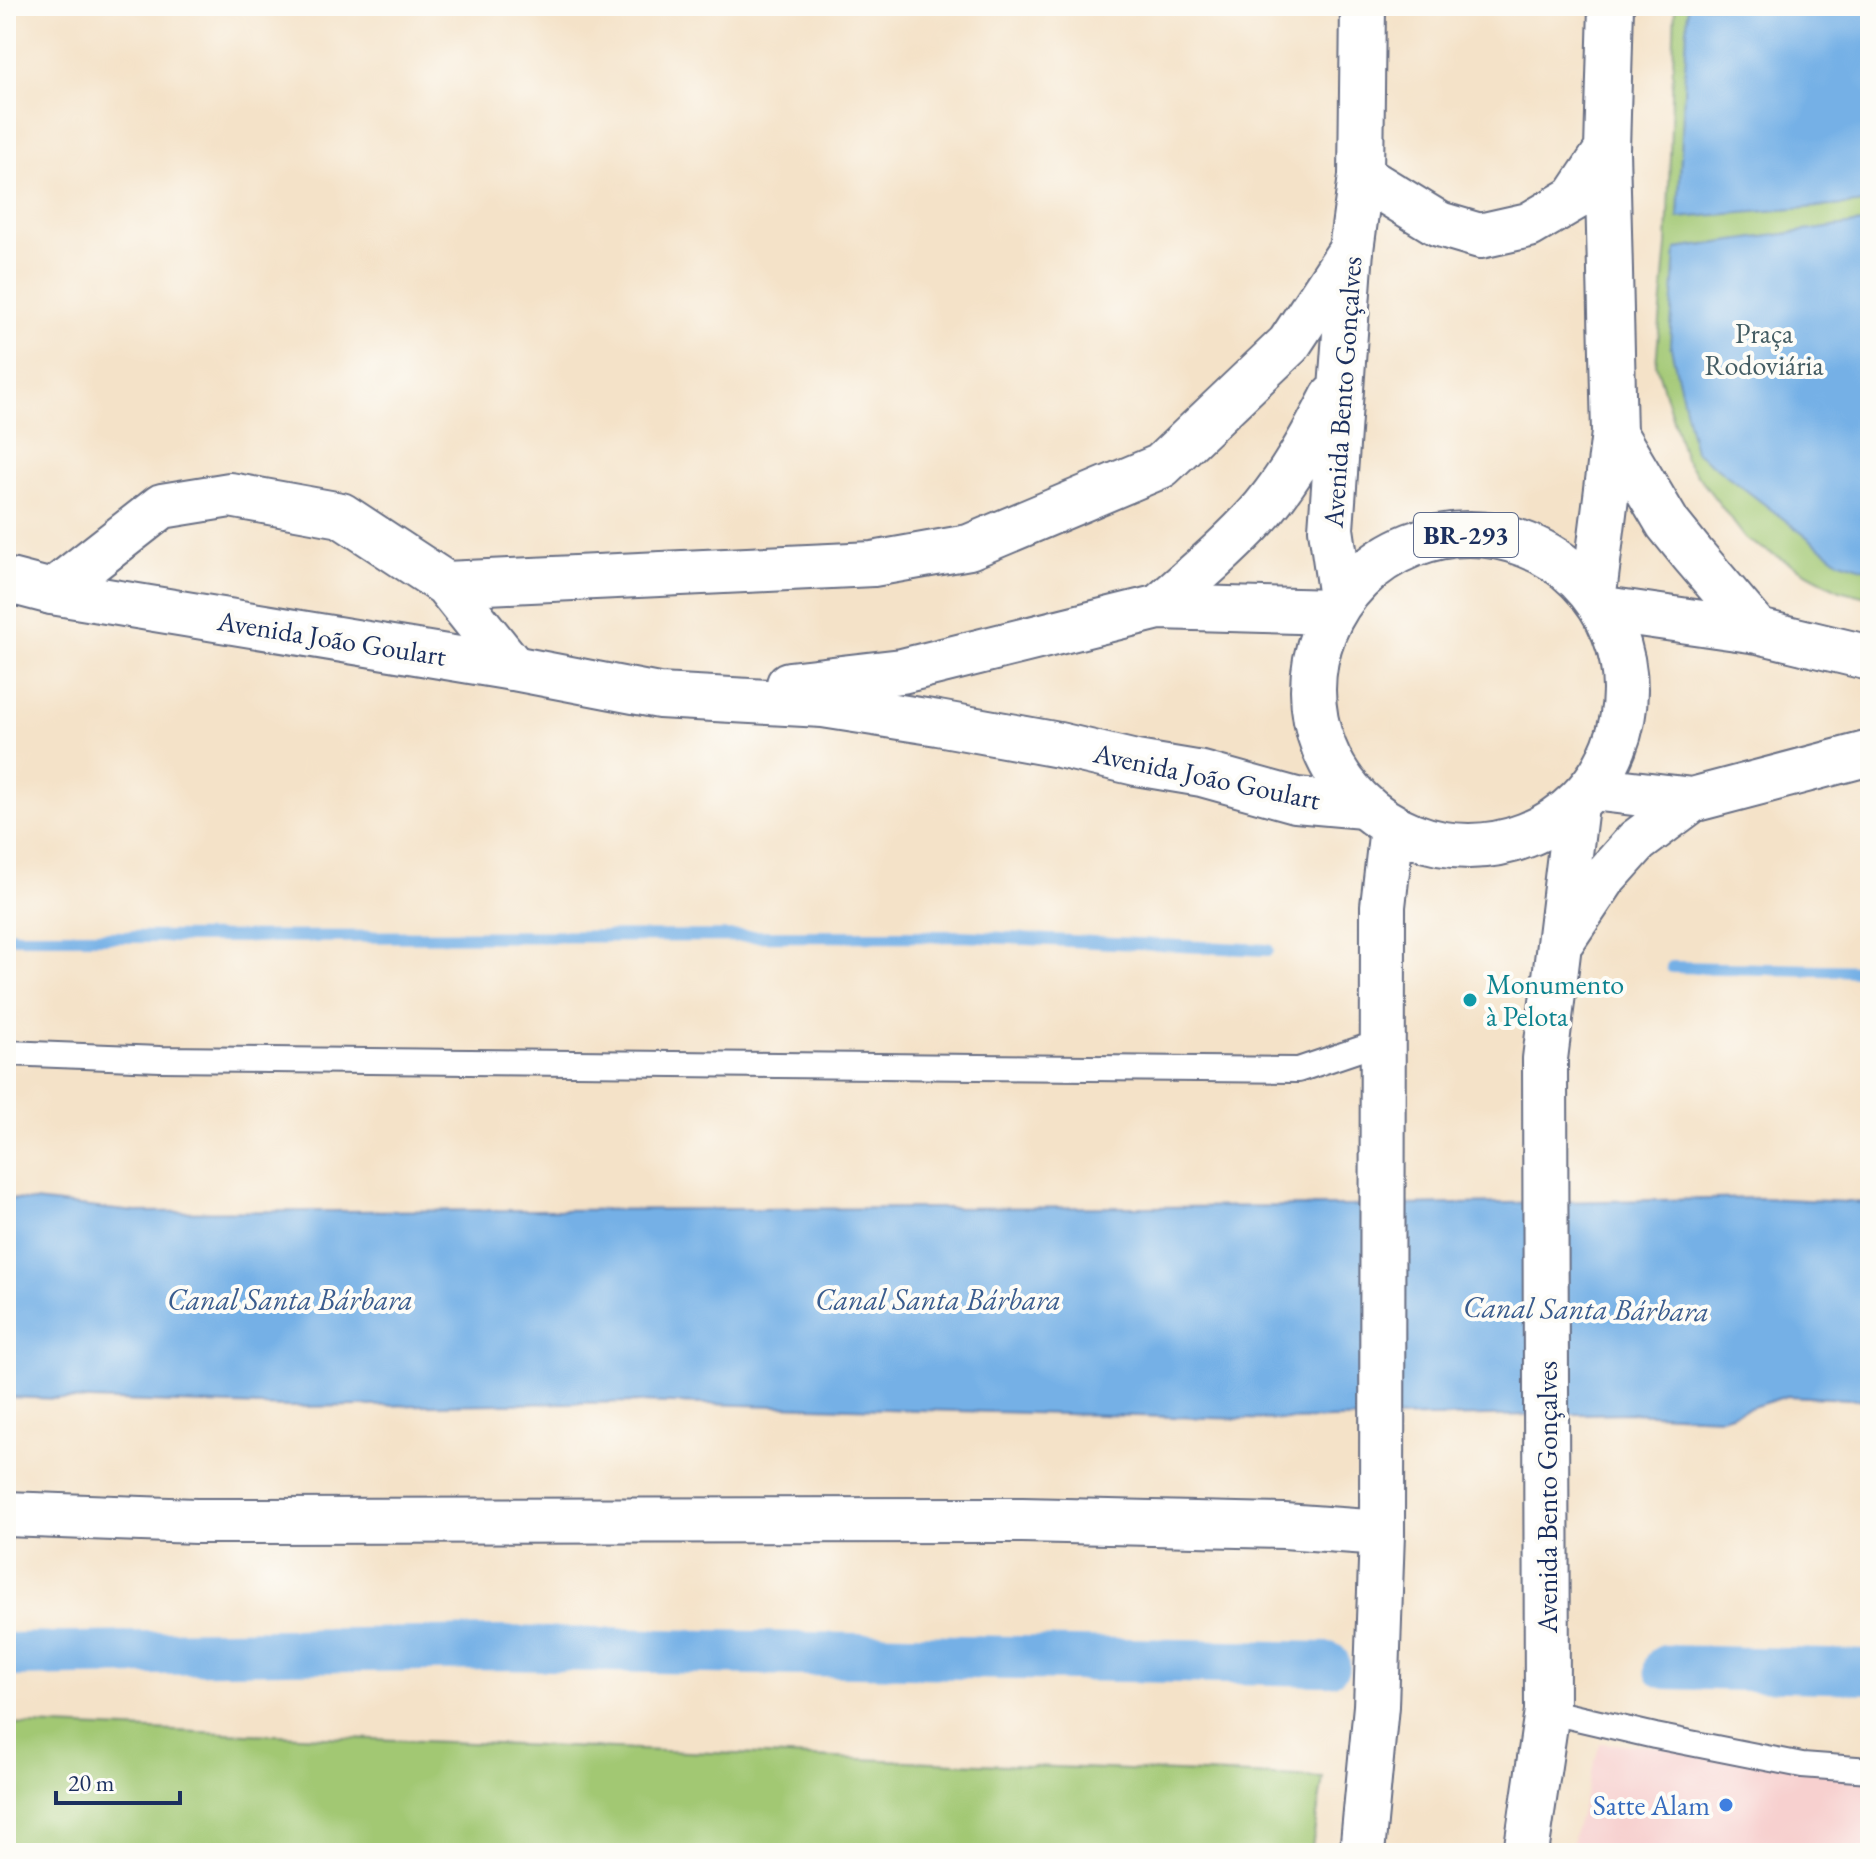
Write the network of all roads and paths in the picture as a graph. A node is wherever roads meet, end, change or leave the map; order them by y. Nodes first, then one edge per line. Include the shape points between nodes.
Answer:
1 (1363, 6) edge
2 (1611, 6) edge
3 (1607, 150) junction
4 (1361, 176) junction
5 (1351, 250) junction
6 (1340, 384) junction
7 (1614, 433) junction
8 (6, 580) edge
9 (446, 584) junction
10 (52, 592) junction
11 (1599, 601) junction
12 (1337, 605) junction
13 (1159, 607) junction
14 (1758, 631) junction
15 (1870, 658) edge
16 (513, 668) junction
17 (659, 696) junction
18 (1870, 753) edge
19 (1584, 796) junction
20 (1692, 800) junction
21 (1377, 816) junction
22 (1559, 945) junction
23 (6, 1053) edge
24 (1383, 1057) junction
25 (6, 1514) edge
26 (1382, 1533) junction
27 (1547, 1711) junction
28 (1870, 1770) edge
29 (1362, 1853) edge
30 (1526, 1853) edge

1 - 4 main road, Avenida Bento Gonçalves
2 - 3 main road, Avenida Bento Gonçalves
3 - 4 main road via 1575,198 1529,225 1480,236 1439,224
3 - 7 main road, Avenida Bento Gonçalves
4 - 5 main road, Avenida Bento Gonçalves
5 - 6 main road, Avenida Bento Gonçalves
5 - 9 main road via 1289,344 1161,466 969,547 873,564
6 - 12 main road, Avenida Bento Gonçalves via 1331,529
6 - 13 main road via 1313,436 1263,509
7 - 11 main road, Avenida Bento Gonçalves
7 - 14 main road via 1668,524
8 - 10 main road, Avenida João Goulart
9 - 10 main road via 341,515 230,495 162,506
9 - 16 main road
10 - 16 main road, Avenida João Goulart
11 - 12 main road, BR-293 via 1550,555 1496,534 1438,536 1384,558
11 - 14 main road
11 - 19 main road, Avenida Bento Gonçalves via 1622,653 1626,701 1615,747
12 - 13 main road, Avenida João Goulart
12 - 21 main road, Avenida Bento Gonçalves via 1314,661 1314,714 1330,764
13 - 17 main road, Avenida João Goulart via 902,671
14 - 15 main road
16 - 17 main road, Avenida João Goulart
17 - 21 main road, Avenida João Goulart via 823,705 938,723 1202,774
18 - 20 main road
19 - 20 main road
19 - 21 main road, Avenida João Goulart via 1520,839 1455,847
19 - 22 main road, Avenida Bento Gonçalves
20 - 22 main road via 1637,841 1604,878
21 - 24 main road
22 - 27 main road, Avenida Bento Gonçalves via 1545,1059
23 - 24 lane via 1298,1070
24 - 26 main road
25 - 26 main road via 196,1521 1022,1520
26 - 29 main road via 1376,1706
27 - 28 lane via 1802,1765
27 - 30 main road, Avenida Bento Gonçalves

